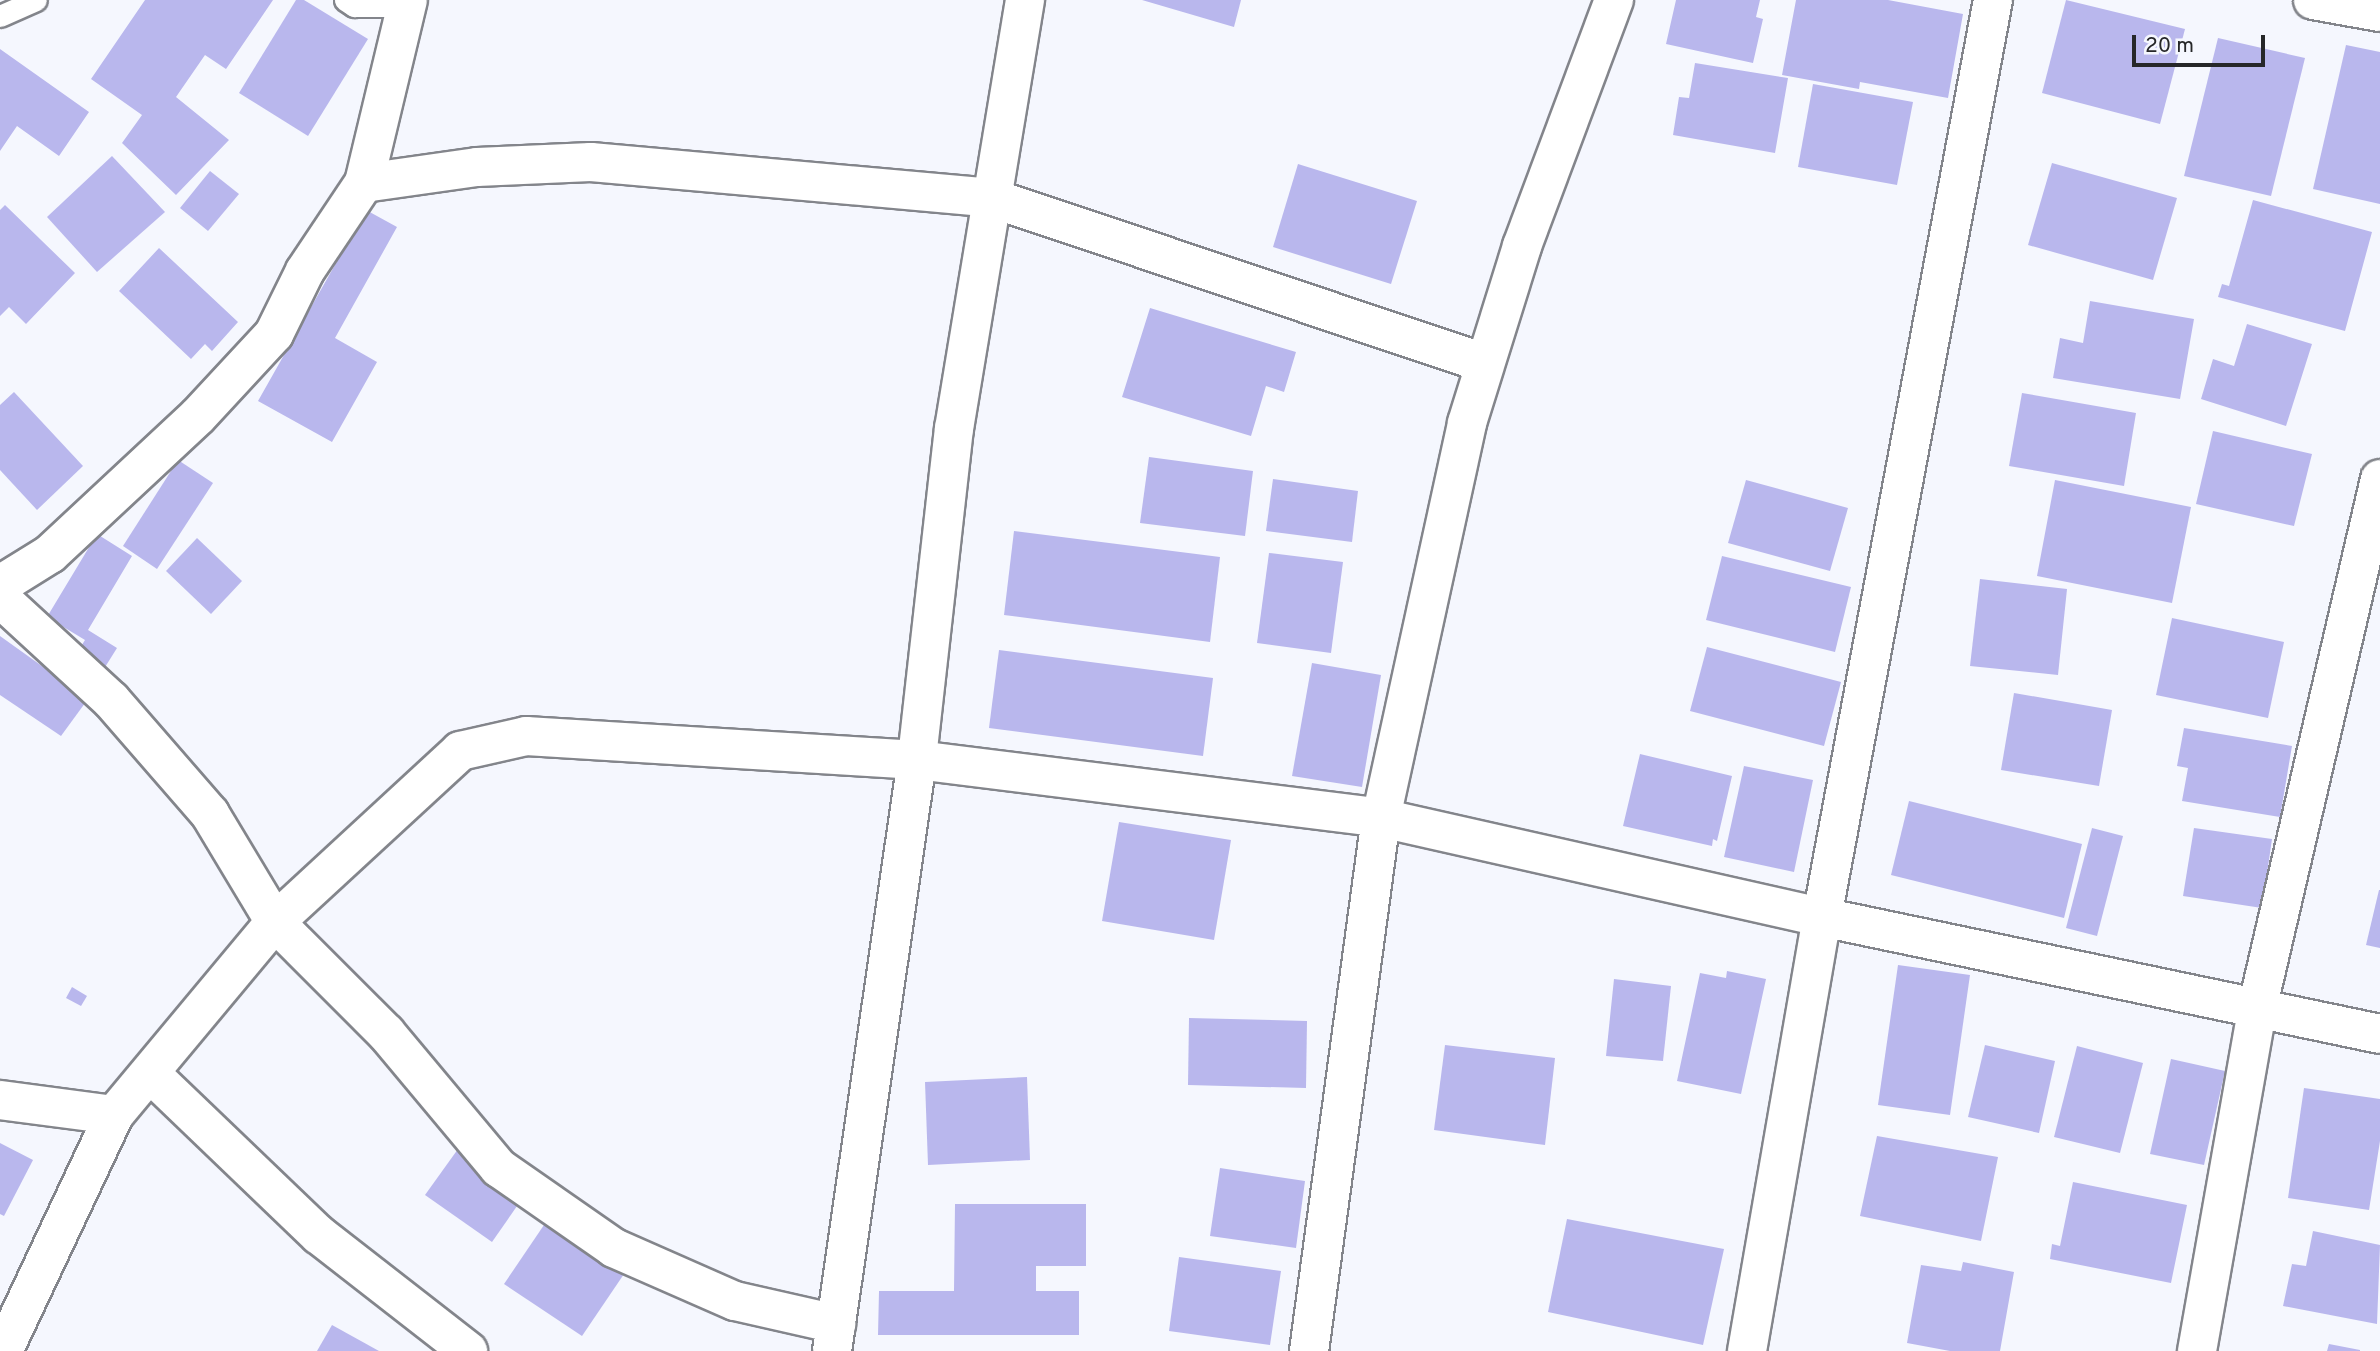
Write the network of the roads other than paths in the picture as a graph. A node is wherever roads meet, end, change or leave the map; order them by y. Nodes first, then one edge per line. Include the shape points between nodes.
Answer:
1 (36, 0) edge
2 (345, 0) edge
3 (1024, 0) edge
4 (1614, 0) edge
5 (1993, 0) edge
6 (2313, 0) edge
7 (406, 3) edge
8 (2380, 12) edge
9 (0, 16) edge
10 (364, 183) junction
11 (992, 198) junction
12 (1484, 363) junction
13 (2380, 479) edge
14 (0, 585) edge
15 (0, 598) edge
16 (917, 760) junction
17 (1381, 818) junction
18 (1822, 917) junction
19 (275, 922) junction
20 (2257, 1009) junction
21 (2380, 1034) edge
22 (151, 1074) junction
23 (0, 1100) edge
24 (114, 1115) junction
25 (834, 1337) edge
26 (3, 1351) edge
27 (468, 1351) edge
28 (1309, 1351) edge
29 (1747, 1351) edge
30 (2197, 1351) edge

1 - 9 lane
2 - 7 lane via 354,6
3 - 11 street
4 - 12 street via 1522,246
5 - 18 street
6 - 8 street
7 - 10 street
10 - 11 street via 477,167 591,162
10 - 14 street via 305,271 274,334 198,416 50,554
11 - 12 street
11 - 16 street via 954,428
12 - 17 street
13 - 20 street
15 - 19 street via 111,700 210,814
16 - 17 street
16 - 19 street via 526,736 460,751
16 - 25 street
17 - 18 street
17 - 28 street
18 - 20 street
18 - 29 street
19 - 22 street
19 - 25 street via 386,1033 499,1168 614,1248 735,1301
20 - 21 street
20 - 30 street
22 - 24 street
22 - 27 street via 319,1236
23 - 24 street
24 - 26 street

